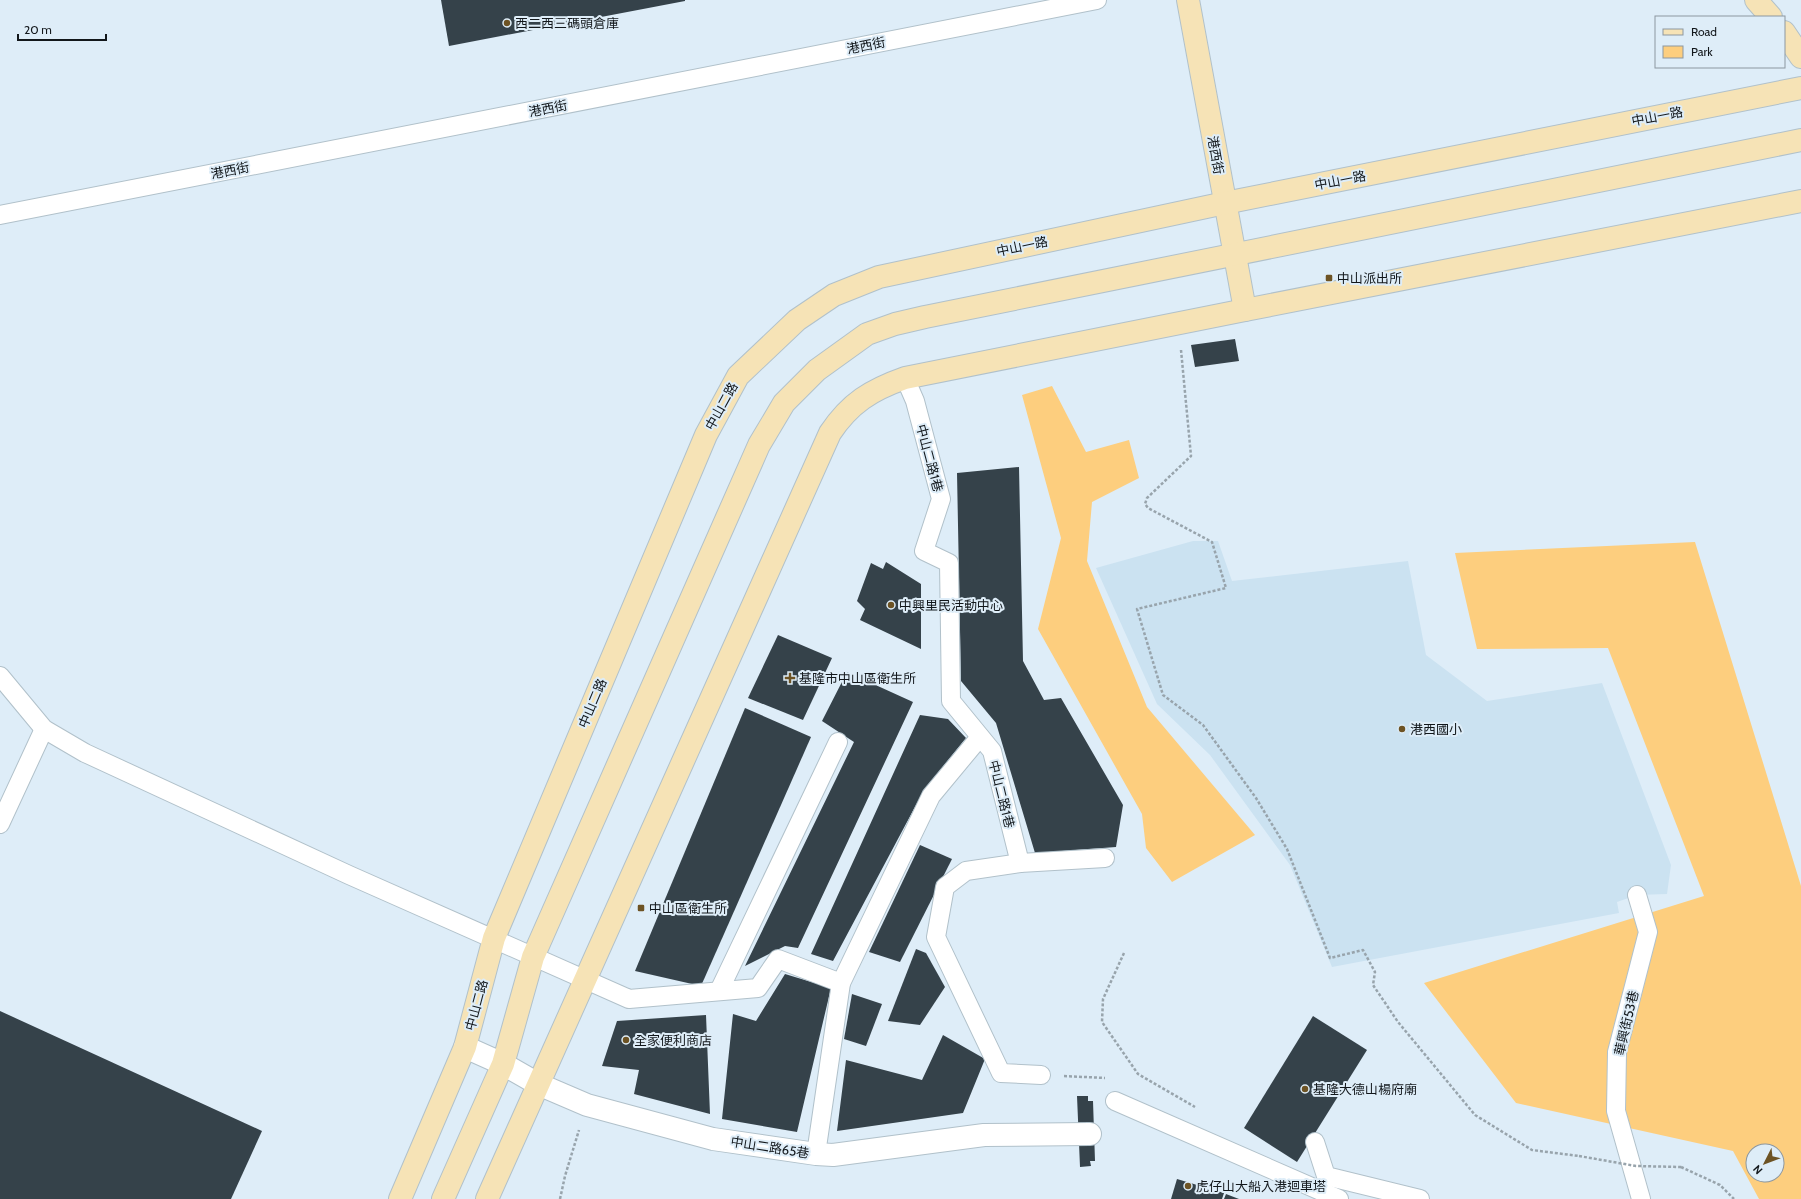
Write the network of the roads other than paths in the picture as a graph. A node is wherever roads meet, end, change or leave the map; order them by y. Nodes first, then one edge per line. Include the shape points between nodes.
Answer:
1 (1097, 0) edge
2 (1188, 0) edge
3 (1756, 0) edge
4 (1777, 0) edge
5 (1770, 16) edge
6 (1780, 16) edge
7 (1785, 33) edge
8 (1801, 57) edge
9 (1801, 88) edge
10 (1801, 140) edge
11 (1801, 201) edge
12 (1225, 203) junction
13 (0, 216) edge
14 (1235, 254) junction
15 (879, 277) joint
16 (1245, 310) junction
17 (905, 378) junction
18 (0, 676) edge
19 (44, 729) junction
20 (980, 737) junction
21 (838, 742) dead end
22 (0, 824) edge
23 (1105, 858) dead end
24 (1020, 863) junction
25 (1637, 895) dead end
26 (494, 938) junction
27 (533, 957) junction
28 (585, 980) junction
29 (841, 984) junction
30 (718, 991) junction
31 (465, 1047) junction
32 (503, 1064) junction
33 (1041, 1075) road end
34 (538, 1084) junction
35 (1115, 1101) dead end
36 (1090, 1134) dead end
37 (1315, 1142) dead end
38 (816, 1154) junction
39 (400, 1199) edge
40 (442, 1199) edge
41 (487, 1199) edge
42 (1339, 1199) edge
43 (1420, 1199) edge
44 (1640, 1199) edge

1 - 13 lane, 港西街
2 - 12 street, 港西街
3 - 5 street
4 - 6 street
7 - 8 street
9 - 12 street, 中山一路
10 - 14 street
11 - 16 street
12 - 14 street, 港西街
12 - 15 street, 中山一路
14 - 16 street, 港西街
14 - 27 street via 894,324 867,334 816,370 784,403 763,439
15 - 26 street, 中山二路 via 834,295 803,316 738,376 706,434
16 - 17 street
17 - 20 lane, 中山二路1巷 via 915,401 941,499 924,551 949,563 951,701
17 - 28 street via 884,385 864,396 848,409 830,433
18 - 19 lane
19 - 22 lane
19 - 26 lane via 85,753 349,875
20 - 24 lane, 中山二路1巷 via 992,751
20 - 29 lane via 931,796
21 - 30 lane
23 - 24 lane
24 - 33 lane via 966,871 945,887 936,937 1001,1073
25 - 44 lane, 華興街53巷 via 1648,932 1617,1052 1616,1111
26 - 27 lane
26 - 31 street, 中山二路
27 - 28 lane
27 - 32 street
28 - 30 lane via 629,999
28 - 34 street
29 - 30 lane via 778,959 758,988
29 - 38 lane
31 - 32 street, 中山二路65巷
31 - 39 street, 中山二路
32 - 34 street, 中山二路65巷
32 - 40 street
34 - 38 street, 中山二路65巷 via 588,1105 713,1139
34 - 41 street
35 - 42 lane
36 - 38 street, 中山二路65巷 via 984,1135 833,1155
37 - 43 lane via 1326,1176

